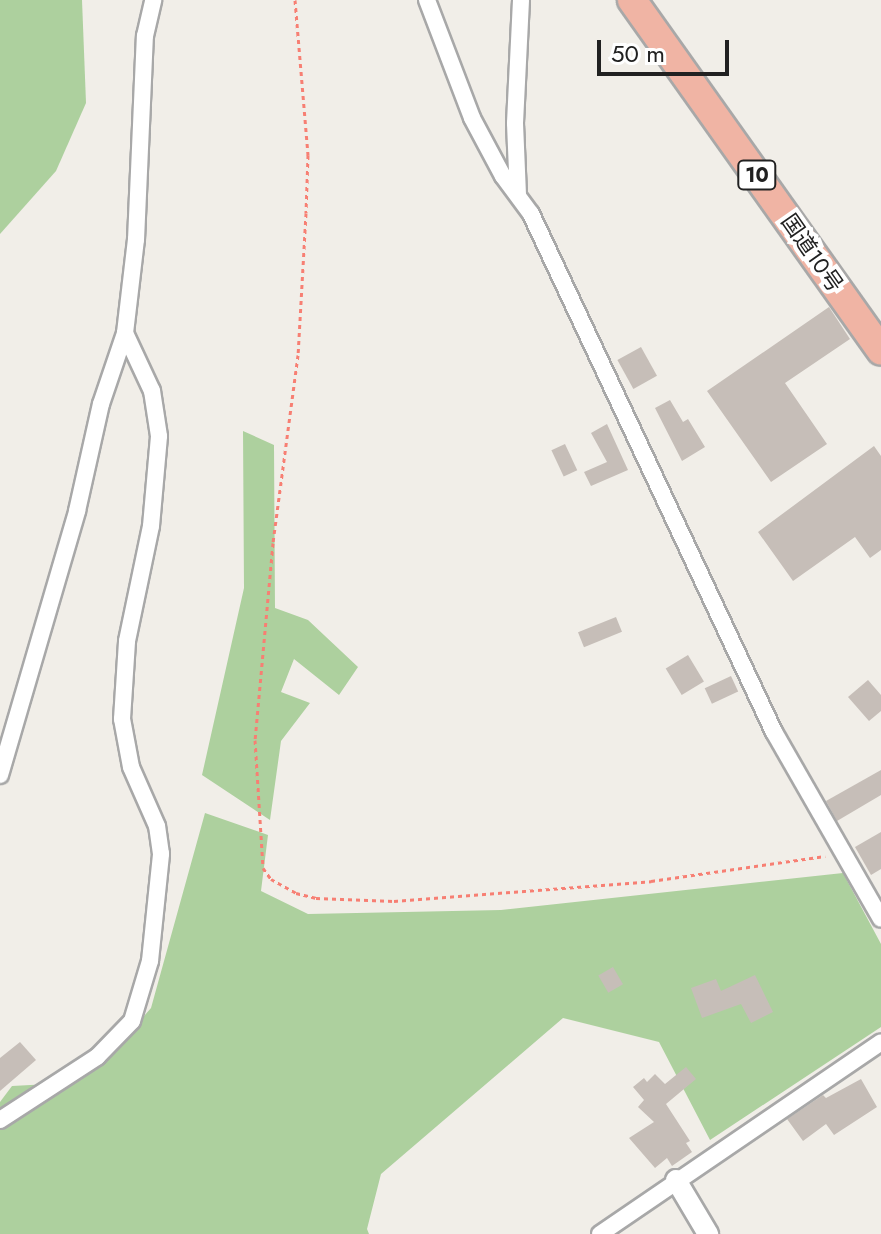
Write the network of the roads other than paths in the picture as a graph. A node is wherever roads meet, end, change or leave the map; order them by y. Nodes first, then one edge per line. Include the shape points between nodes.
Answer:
1 (153, 0) edge
2 (427, 0) edge
3 (521, 0) edge
4 (632, 0) edge
5 (518, 195) junction
6 (125, 333) junction
7 (881, 350) edge
8 (0, 775) edge
9 (881, 919) edge
10 (881, 1042) edge
11 (0, 1120) edge
12 (676, 1180) junction
13 (600, 1234) edge
14 (708, 1234) edge

1 - 6 street via 145,36 136,240
2 - 5 street via 472,118
3 - 5 street via 515,123
4 - 7 highway, 国道10号 / 10
5 - 9 street via 774,732
6 - 8 street
6 - 11 street via 152,391 159,436 151,526 127,641 122,719 131,767 157,826 161,854 150,961 132,1021 97,1057
10 - 12 street
12 - 13 street
12 - 14 street

